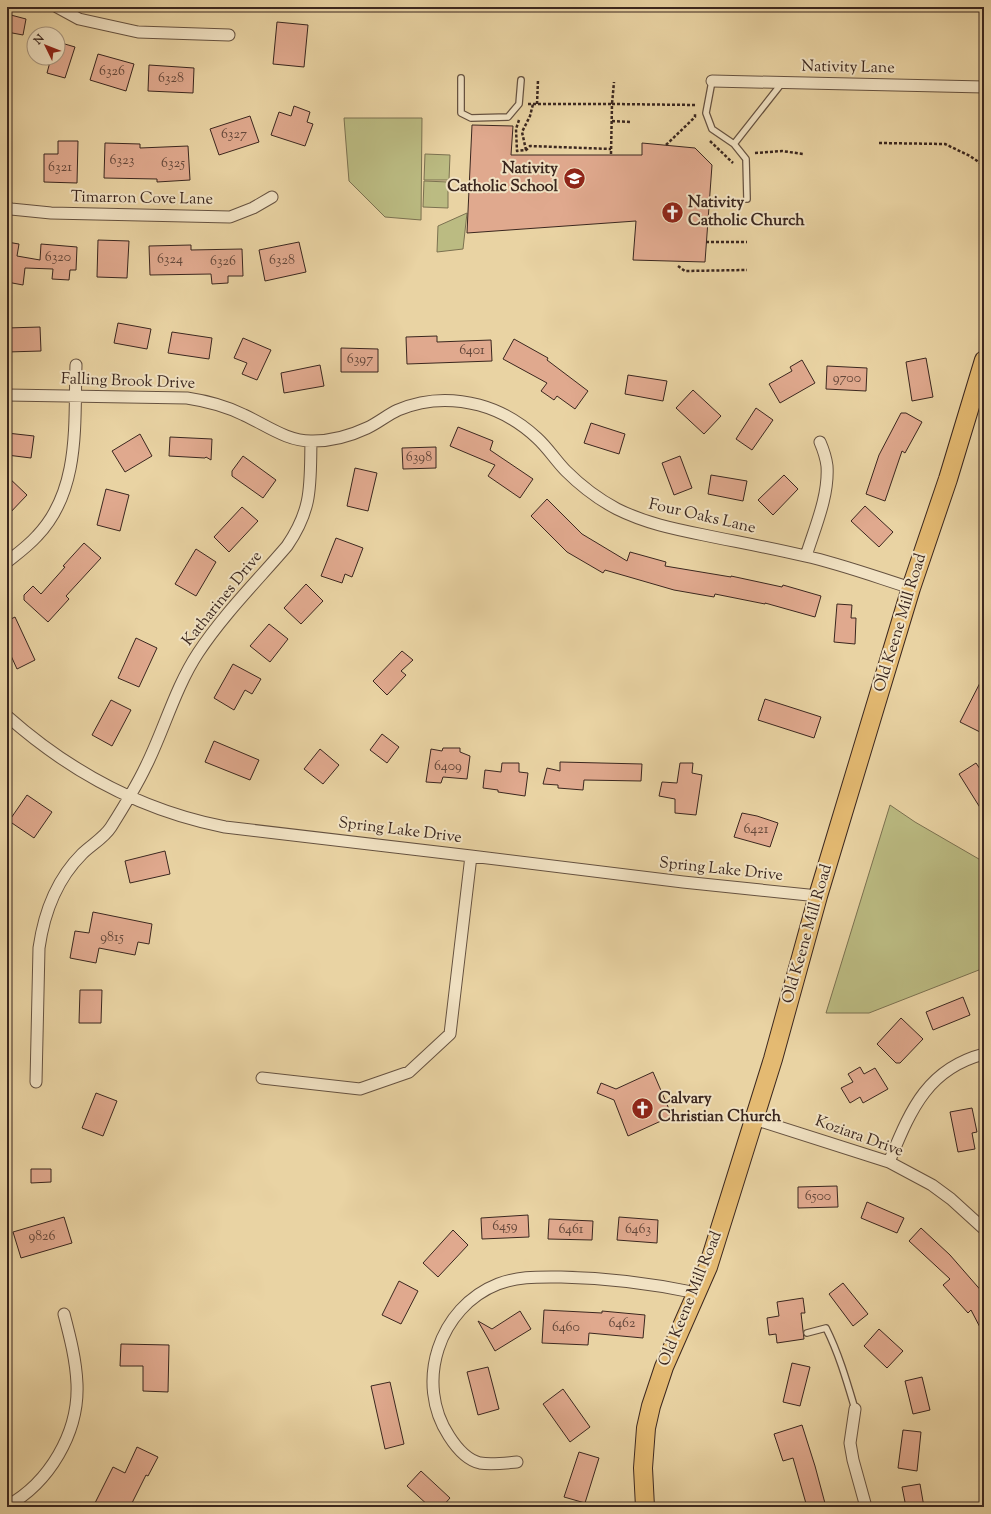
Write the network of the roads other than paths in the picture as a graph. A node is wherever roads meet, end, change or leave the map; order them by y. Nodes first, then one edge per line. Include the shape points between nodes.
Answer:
1 (58, 7) edge
2 (229, 35) dead end
3 (461, 78) dead end
4 (521, 80) dead end
5 (712, 81) joint
6 (782, 82) junction
7 (984, 87) edge
8 (734, 144) junction
9 (272, 197) dead end
10 (747, 200) dead end
11 (7, 207) edge
12 (984, 360) edge
13 (76, 365) dead end
14 (7, 395) edge
15 (75, 396) junction
16 (311, 441) junction
17 (820, 442) dead end
18 (806, 556) junction
19 (7, 562) edge
20 (911, 588) junction
21 (7, 716) edge
22 (129, 796) junction
23 (471, 856) junction
24 (818, 896) junction
25 (984, 1054) edge
26 (262, 1078) dead end
27 (36, 1082) dead end
28 (754, 1119) junction
29 (889, 1162) junction
30 (984, 1229) edge
31 (696, 1293) junction
32 (64, 1314) dead end
33 (807, 1333) dead end
34 (855, 1409) joint
35 (517, 1462) dead end
36 (7, 1506) edge
37 (645, 1507) edge
38 (866, 1507) edge

1 - 2 street via 79,18 138,32
3 - 4 lane via 461,114 471,118 508,117 518,104
5 - 6 street, Nativity Lane
5 - 8 lane via 706,114 712,129
6 - 7 street, Nativity Lane
6 - 8 lane
8 - 10 lane via 746,159
9 - 11 street, Timarron Cove Lane via 230,217 51,213
12 - 20 main road, Old Keene Mill Road via 948,479
13 - 15 street
14 - 15 street, Falling Brook Drive
15 - 16 street, Falling Brook Drive via 201,400 226,407 279,433
15 - 19 street via 74,445 68,484 49,522
16 - 18 street, Four Oaks Lane via 346,436 367,428 398,410 416,404 443,400 470,403 496,411 522,426 538,439 580,484 601,500 630,515 666,527
16 - 22 street, Katharines Drive via 307,505 295,534 197,654 183,680 146,767
17 - 18 street via 827,464 827,481
18 - 20 street, Four Oaks Lane
20 - 24 main road, Old Keene Mill Road
21 - 22 street, Spring Lake Drive via 57,756 102,784
22 - 23 street, Spring Lake Drive via 171,814 225,827
22 - 27 street, Katharines Drive via 110,829 82,853 68,870 46,912 39,948
23 - 24 street, Spring Lake Drive
23 - 26 street via 450,1034 409,1072 360,1089
24 - 28 main road, Old Keene Mill Road
25 - 29 street via 953,1067 931,1084 915,1105
28 - 29 street, Koziara Drive
28 - 31 main road, Old Keene Mill Road via 708,1267
29 - 30 street, Koziara Drive via 932,1185
31 - 35 street via 628,1281 531,1277 497,1284 466,1304 452,1320 438,1346 433,1368 433,1390 438,1413 444,1429 454,1443 472,1460 498,1464
31 - 37 main road, Old Keene Mill Road via 650,1406 643,1468
32 - 36 street via 72,1345 77,1383 76,1408 72,1422 63,1447 46,1473
33 - 34 lane via 826,1328 837,1351
34 - 38 street via 850,1443

